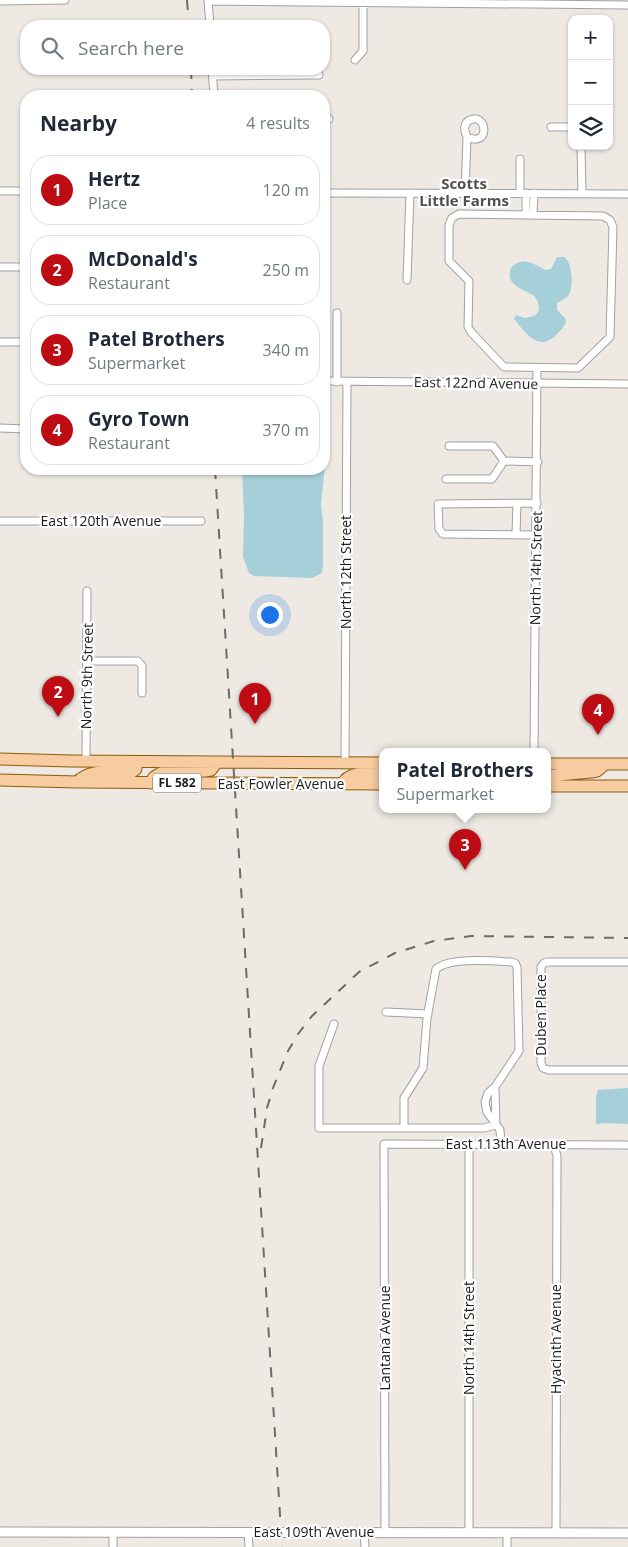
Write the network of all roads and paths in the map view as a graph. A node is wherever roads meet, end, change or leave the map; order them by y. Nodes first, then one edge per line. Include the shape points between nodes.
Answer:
1 (65, 0) edge
2 (0, 1) edge
3 (539, 2) edge
4 (363, 3) junction
5 (628, 5) edge
6 (210, 20) edge
7 (355, 60) dead end
8 (212, 75) edge
9 (214, 90) edge
10 (551, 127) dead end
11 (568, 127) edge
12 (467, 137) dead end
13 (581, 150) edge
14 (520, 159) dead end
15 (0, 191) edge
16 (20, 191) edge
17 (330, 192) edge
18 (410, 193) junction
19 (527, 193) junction
20 (465, 194) junction
21 (582, 194) junction
22 (628, 194) edge
23 (530, 214) junction
24 (0, 266) edge
25 (20, 267) edge
26 (408, 280) dead end
27 (337, 313) dead end
28 (0, 342) edge
29 (20, 342) edge
30 (538, 368) junction
31 (330, 381) edge
32 (337, 382) junction
33 (347, 382) junction
34 (537, 384) junction
35 (628, 384) edge
36 (0, 428) edge
37 (20, 429) edge
38 (449, 446) dead end
39 (504, 461) junction
40 (538, 462) junction
41 (446, 479) dead end
42 (516, 503) junction
43 (537, 503) junction
44 (0, 521) edge
45 (201, 521) dead end
46 (516, 534) junction
47 (536, 535) junction
48 (87, 591) dead end
49 (86, 661) junction
50 (142, 693) dead end
51 (534, 748) edge
52 (0, 759) edge
53 (86, 761) junction
54 (136, 762) junction
55 (217, 762) junction
56 (346, 763) junction
57 (379, 764) edge
58 (551, 764) edge
59 (605, 764) junction
60 (628, 764) edge
61 (379, 774) edge
62 (551, 776) edge
63 (0, 780) edge
64 (78, 782) junction
65 (150, 783) junction
66 (342, 784) junction
67 (379, 784) edge
68 (551, 786) edge
69 (628, 786) edge
70 (628, 962) edge
71 (386, 1012) dead end
72 (428, 1014) junction
73 (334, 1024) dead end
74 (628, 1070) edge
75 (495, 1087) junction
76 (496, 1125) junction
77 (404, 1128) junction
78 (384, 1144) joint
79 (469, 1144) junction
80 (502, 1144) junction
81 (554, 1144) junction
82 (628, 1145) edge
83 (0, 1532) edge
84 (112, 1532) junction
85 (248, 1532) junction
86 (364, 1532) junction
87 (385, 1532) junction
88 (469, 1532) junction
89 (507, 1533) junction
90 (556, 1533) junction
91 (628, 1534) edge
92 (112, 1547) edge
93 (249, 1547) edge
94 (365, 1547) edge
95 (507, 1547) edge

1 - 2 street
3 - 4 street
3 - 5 street
4 - 6 street via 208,1
4 - 7 street via 363,51
8 - 9 street
10 - 11 street
12 - 20 street
13 - 21 street
14 - 19 street
15 - 16 street
17 - 18 street
18 - 20 street
18 - 26 street
19 - 20 street
19 - 21 street
19 - 23 street
21 - 22 street
23 - 30 street via 603,216 613,227 610,337 578,368
23 - 30 street via 459,214 452,218 449,225 449,261 469,281 468,327 471,332 504,367
24 - 25 street
27 - 32 street
28 - 29 street
30 - 34 street, North 14th Street
31 - 32 street, East 122nd Avenue
32 - 33 street, East 122nd Avenue
33 - 34 street, East 122nd Avenue
33 - 56 street, North 12th Street
34 - 35 street, East 122nd Avenue
34 - 40 street, North 14th Street
36 - 37 street
38 - 39 street via 493,446
39 - 40 street
39 - 41 street via 492,479
40 - 43 street, North 14th Street
42 - 43 street
42 - 46 street
42 - 46 street via 438,504 439,529 443,534
43 - 47 street, North 14th Street
44 - 45 street, East 120th Avenue
46 - 47 street
47 - 51 street, North 14th Street
48 - 49 street, North 9th Street
49 - 50 street via 138,661 142,666
49 - 53 street, North 9th Street
52 - 53 main road, East Fowler Avenue / FL 582
53 - 54 main road, East Fowler Avenue / FL 582
54 - 55 main road, East Fowler Avenue / FL 582
54 - 64 main road via 136,769 132,772 90,774
55 - 56 main road, East Fowler Avenue / FL 582
55 - 65 main road via 205,771 161,773
56 - 57 main road, East Fowler Avenue / FL 582
58 - 59 main road
59 - 60 main road
59 - 62 main road via 598,771
61 - 66 main road via 348,776
63 - 64 main road, East Fowler Avenue / FL 582
64 - 65 main road, East Fowler Avenue / FL 582
65 - 66 main road, East Fowler Avenue / FL 582
66 - 67 main road, East Fowler Avenue / FL 582
68 - 69 main road
70 - 74 street, Duben Place via 548,962 541,967 543,1068
71 - 72 street
72 - 75 street via 435,972 439,967 472,961 515,963 518,1051
72 - 77 street via 422,1070 404,1098
73 - 77 street via 320,1066 319,1128
75 - 76 street
75 - 76 street via 488,1094 485,1106
76 - 77 street via 484,1128
76 - 80 street
78 - 79 street, East 113th Avenue
78 - 87 street, Lantana Avenue
79 - 80 street, East 113th Avenue
79 - 88 street, North 14th Street
80 - 81 street, East 113th Avenue
81 - 82 street, East 113th Avenue
81 - 90 street, Hyacinth Avenue via 557,1156
83 - 84 street, East 109th Avenue
84 - 85 street, East 109th Avenue
84 - 92 street
85 - 86 street, East 109th Avenue
85 - 93 street
86 - 87 street, East 109th Avenue
86 - 94 street
87 - 88 street, East 109th Avenue
88 - 89 street, East 109th Avenue
89 - 90 street, East 109th Avenue
89 - 95 street
90 - 91 street, East 109th Avenue

